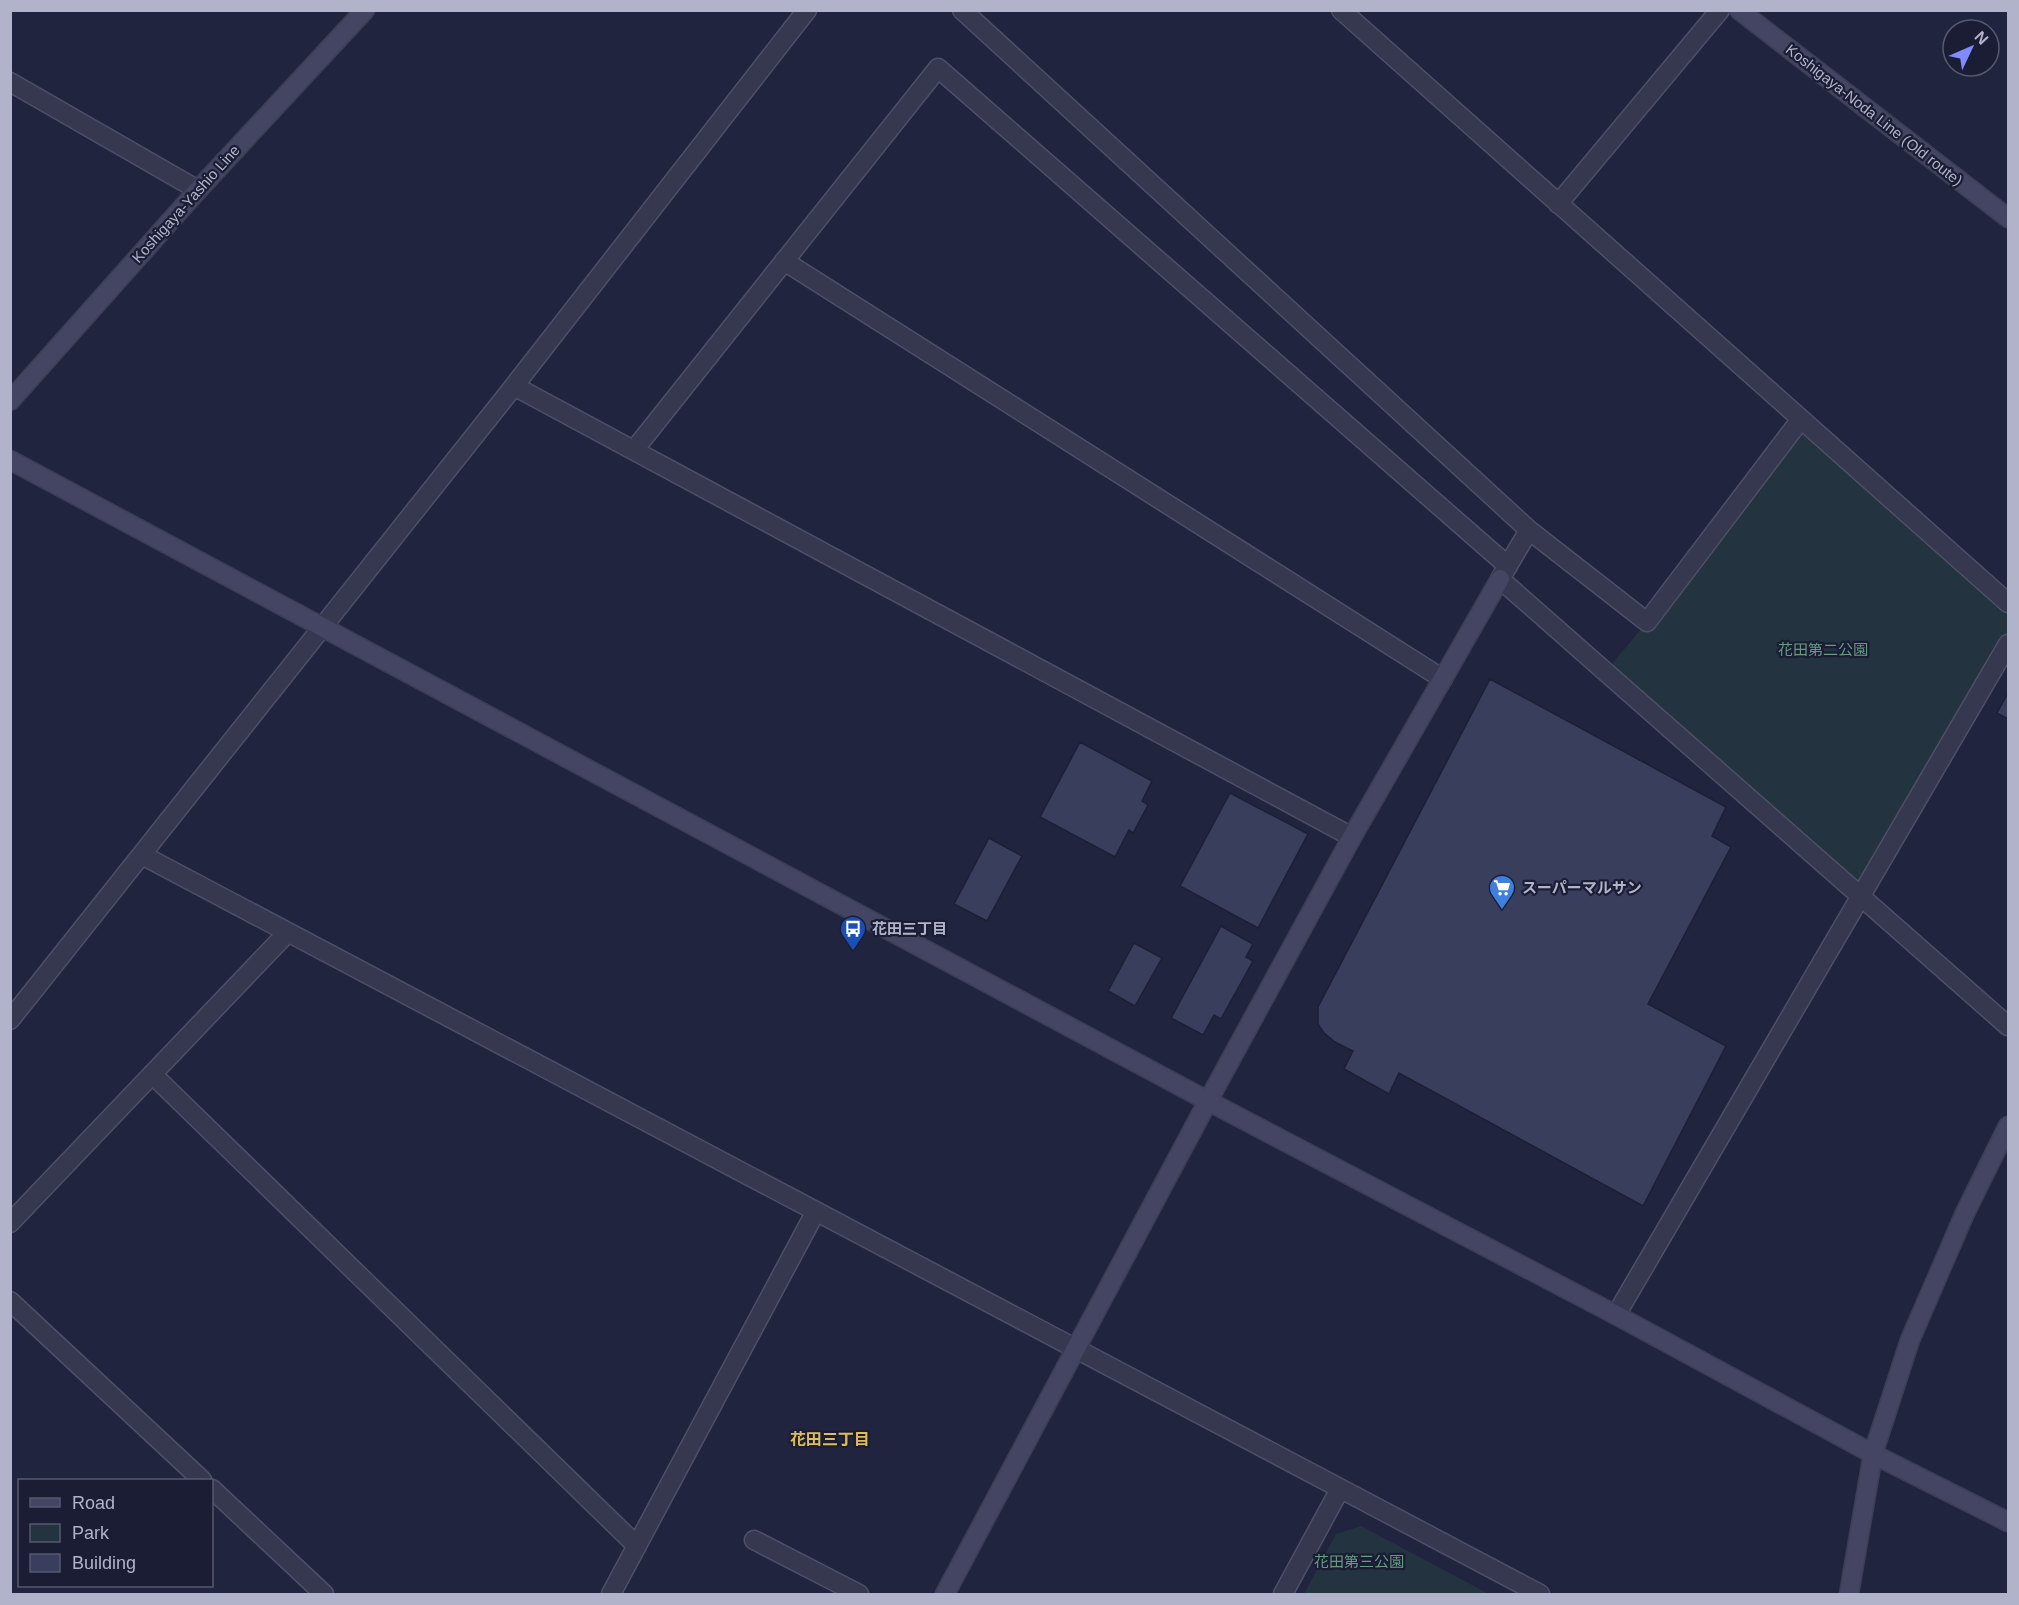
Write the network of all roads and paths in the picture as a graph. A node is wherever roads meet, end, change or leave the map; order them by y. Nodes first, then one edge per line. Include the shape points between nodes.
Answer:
1 (365, 10) edge
2 (807, 10) edge
3 (962, 10) edge
4 (1341, 10) edge
5 (1720, 10) edge
6 (1739, 10) edge
7 (10, 82) edge
8 (198, 190) junction
9 (1558, 204) junction
10 (2008, 218) edge
11 (784, 261) junction
12 (514, 386) junction
13 (10, 401) edge
14 (1801, 419) junction
15 (634, 450) junction
16 (10, 460) edge
17 (1529, 530) junction
18 (1504, 573) junction
19 (2008, 603) edge
20 (323, 626) junction
21 (2008, 644) edge
22 (1443, 679) junction
23 (1352, 837) junction
24 (142, 855) junction
25 (1862, 895) junction
26 (288, 932) junction
27 (10, 1020) edge
28 (2008, 1026) edge
29 (152, 1074) junction
30 (1208, 1101) junction
31 (2008, 1126) edge
32 (816, 1211) junction
33 (10, 1223) edge
34 (10, 1300) edge
35 (1616, 1315) junction
36 (1076, 1349) junction
37 (1873, 1454) junction
38 (201, 1479) edge
39 (1340, 1489) junction
40 (213, 1490) edge
41 (2008, 1522) edge
42 (754, 1540) dead end
43 (637, 1546) junction
44 (324, 1594) edge
45 (611, 1594) edge
46 (859, 1594) edge
47 (945, 1594) edge
48 (1283, 1594) edge
49 (1540, 1594) edge
50 (1849, 1594) edge

1 - 8 street, Koshigaya-Yashio Line
2 - 12 street
3 - 17 street
4 - 9 street
5 - 9 street
6 - 10 street, Koshigaya-Noda Line (Old route)
7 - 8 street
8 - 13 street, Koshigaya-Yashio Line
9 - 14 street
11 - 15 street
11 - 18 street via 938,68
11 - 22 street
12 - 15 street
12 - 20 street
14 - 17 street via 1647,622
14 - 19 street
15 - 23 street
16 - 20 street
17 - 18 street
18 - 22 street
18 - 25 street
20 - 24 street
20 - 30 street
21 - 25 street
22 - 23 street
23 - 30 street
24 - 26 street
24 - 27 street
25 - 28 street
25 - 35 street
26 - 29 street
26 - 32 street
29 - 33 street
29 - 43 street
30 - 35 street
30 - 36 street
31 - 37 street via 1910,1340
32 - 36 street
32 - 43 street
34 - 38 street
35 - 37 street
36 - 39 street
36 - 47 street
37 - 41 street
37 - 50 street
39 - 48 street
39 - 49 street
40 - 44 street
42 - 46 street
43 - 45 street

